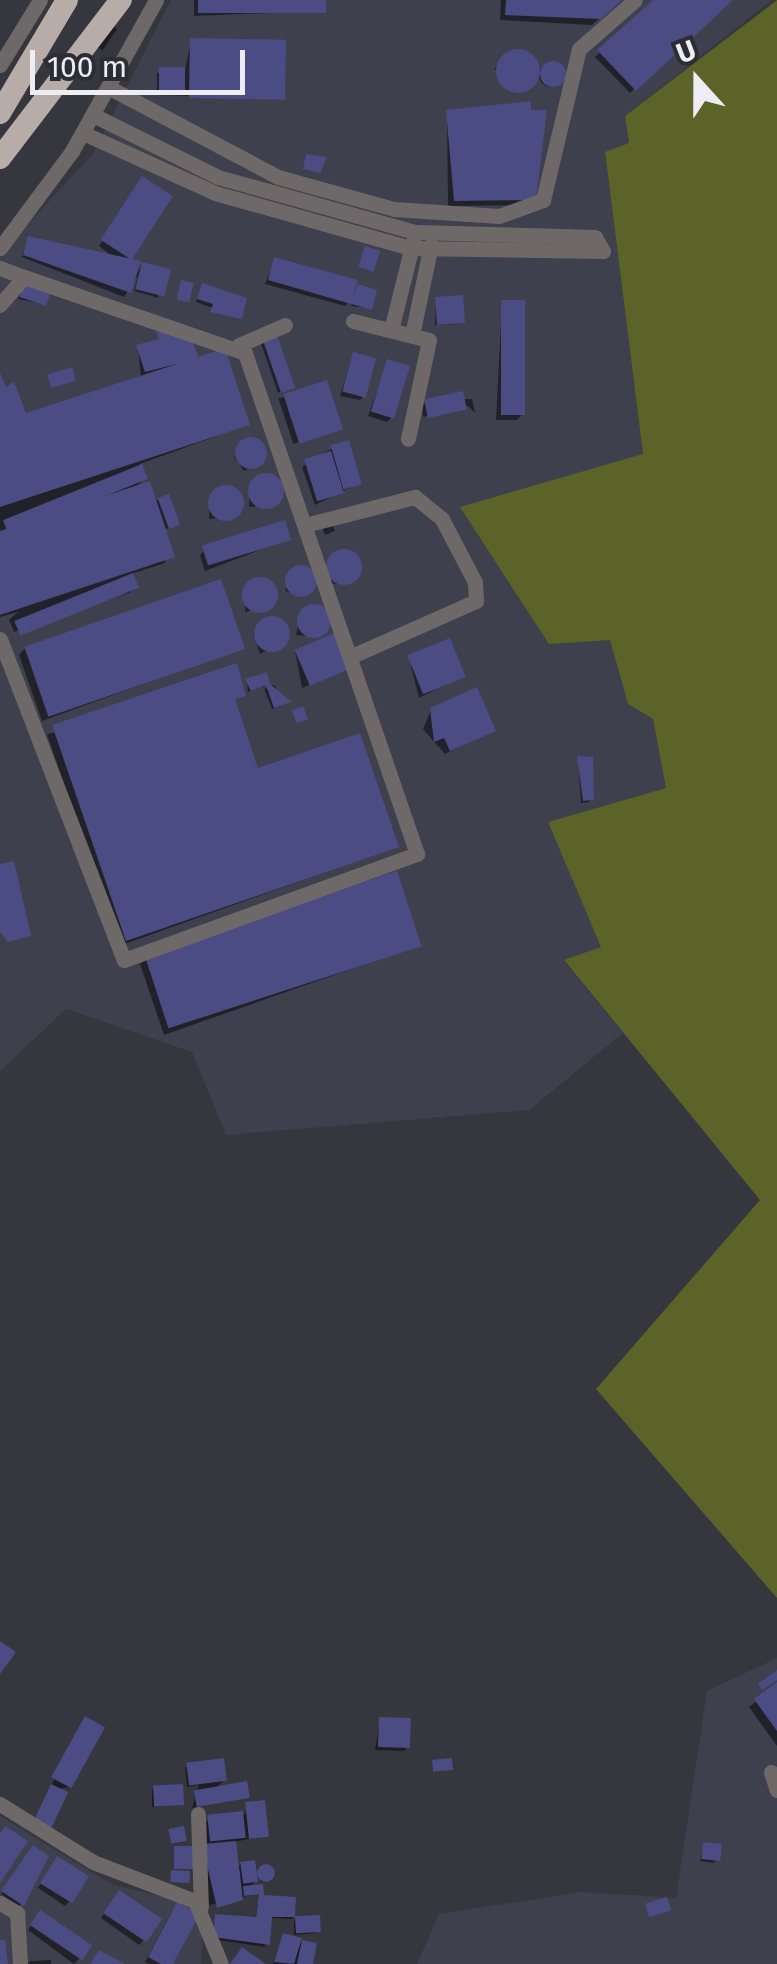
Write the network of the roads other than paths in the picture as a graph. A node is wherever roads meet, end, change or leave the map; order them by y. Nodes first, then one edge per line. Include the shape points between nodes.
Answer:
1 (40, 0) edge
2 (67, 0) edge
3 (121, 0) edge
4 (156, 0) edge
5 (635, 0) edge
6 (0, 64) edge
7 (108, 87) junction
8 (0, 113) edge
9 (93, 115) junction
10 (83, 133) junction
11 (0, 158) edge
12 (413, 240) junction
13 (431, 244) junction
14 (0, 248) edge
15 (0, 268) edge
16 (24, 277) junction
17 (0, 305) edge
18 (352, 322) dead end
19 (285, 325) dead end
20 (391, 330) junction
21 (412, 335) junction
22 (238, 345) junction
23 (408, 439) dead end
24 (305, 525) junction
25 (0, 639) edge
26 (352, 656) junction
27 (771, 1772) dead end
28 (777, 1790) edge
29 (0, 1804) edge
30 (198, 1814) dead end
31 (0, 1903) edge
32 (201, 1907) junction
33 (20, 1964) edge
34 (221, 1964) edge

1 - 6 street
2 - 8 highway
3 - 11 highway
4 - 7 street
5 - 7 street via 579,50 542,200 499,216 394,209 278,177
7 - 9 street
9 - 10 street
9 - 12 street via 218,177
10 - 12 street via 214,193
10 - 14 street
12 - 13 street
12 - 20 street
13 - 13 street via 595,238 603,251
13 - 21 street
15 - 16 street
16 - 17 street
16 - 22 street
18 - 20 street
19 - 22 street
20 - 21 street
21 - 23 street via 430,346
22 - 24 street
24 - 26 street
24 - 26 street via 415,497 442,519 476,582 476,602
25 - 26 street via 124,960 415,857
27 - 28 street
29 - 32 street via 93,1862
30 - 32 street
31 - 33 street via 18,1913
32 - 34 street

